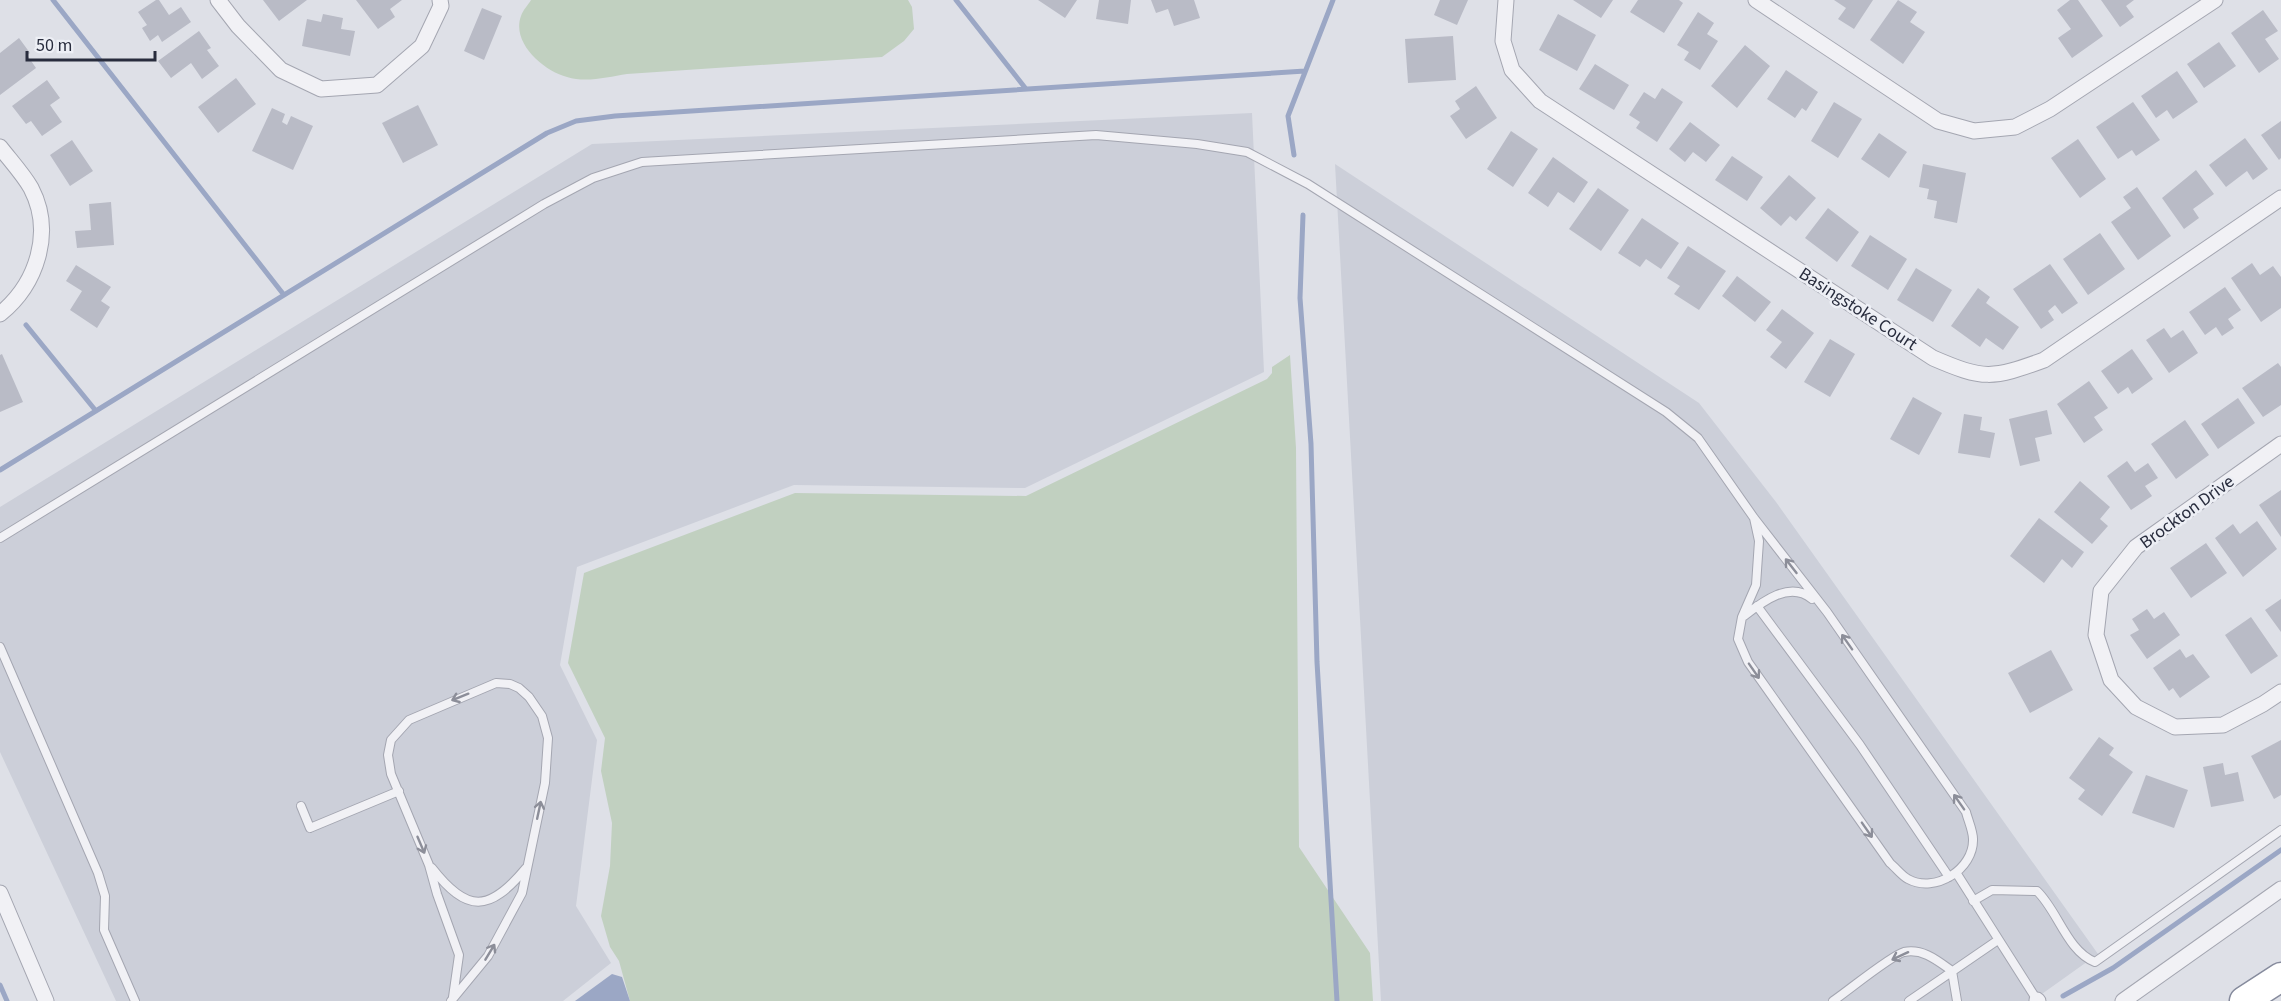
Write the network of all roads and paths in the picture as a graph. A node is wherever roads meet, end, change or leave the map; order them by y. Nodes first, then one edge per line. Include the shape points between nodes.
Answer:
1 (218, 0) edge
2 (441, 0) edge
3 (1506, 0) edge
4 (1756, 0) edge
5 (2215, 0) edge
6 (0, 147) edge
7 (2281, 198) edge
8 (0, 314) edge
9 (2281, 444) edge
10 (1754, 518) junction
11 (0, 538) edge
12 (1757, 606) junction
13 (1827, 612) junction
14 (1743, 617) junction
15 (0, 647) edge
16 (2281, 692) edge
17 (399, 791) junction
18 (301, 806) dead end
19 (2281, 830) edge
20 (429, 865) junction
21 (527, 867) junction
22 (1953, 876) junction
23 (2281, 889) edge
24 (0, 893) edge
25 (1973, 901) junction
26 (1998, 940) junction
27 (1952, 971) junction
28 (2281, 977) edge
29 (2281, 992) edge
30 (452, 999) edge
31 (2037, 1000) edge
32 (46, 1001) edge
33 (135, 1001) edge
34 (1833, 1001) edge
35 (1909, 1001) edge
36 (1957, 1001) edge
37 (2123, 1001) edge
38 (2244, 1001) edge
39 (2268, 1001) edge

1 - 2 street via 281,70 321,89 377,85 422,46
3 - 7 street, Basingstoke Court via 1503,41 1512,70 1540,101 1933,358 1970,374 2005,375 2044,360
4 - 5 street via 1938,121 1974,131 2015,127 2050,109
6 - 8 street via 31,189 42,229 29,281
9 - 16 street, Brockton Drive via 2136,547 2101,591 2096,635 2111,680 2136,706 2175,727 2223,725
10 - 11 lane via 1698,438 1666,412 1308,184 1247,152 1096,135 642,162 593,178 544,204
13 -> 10 lane
10 - 14 lane via 1759,541 1756,585
12 - 13 lane via 1784,591 1806,594
12 - 14 lane
12 - 22 lane via 1860,745 1904,815
22 -> 13 lane via 1968,860 1973,840 1966,812
14 -> 22 lane via 1738,639 1748,662 1890,863 1909,880 1928,883
15 - 33 lane via 98,873 105,896 104,930
17 - 18 lane via 310,828
17 -> 20 lane
21 -> 17 lane via 544,783 548,738 535,704 519,688 496,683 409,720 391,740 388,755
19 - 25 lane via 2095,962 2086,959 2037,891 1992,890
20 - 21 lane via 459,897 477,902 505,892
20 - 30 lane via 459,955
30 -> 21 lane via 488,956 522,892
22 - 25 lane
23 - 37 street
24 - 32 street
25 - 26 lane
26 - 27 lane
26 - 31 lane
27 -> 34 lane via 1936,959 1903,952
27 - 35 lane
27 - 36 lane
28 - 38 highway
29 - 39 highway

